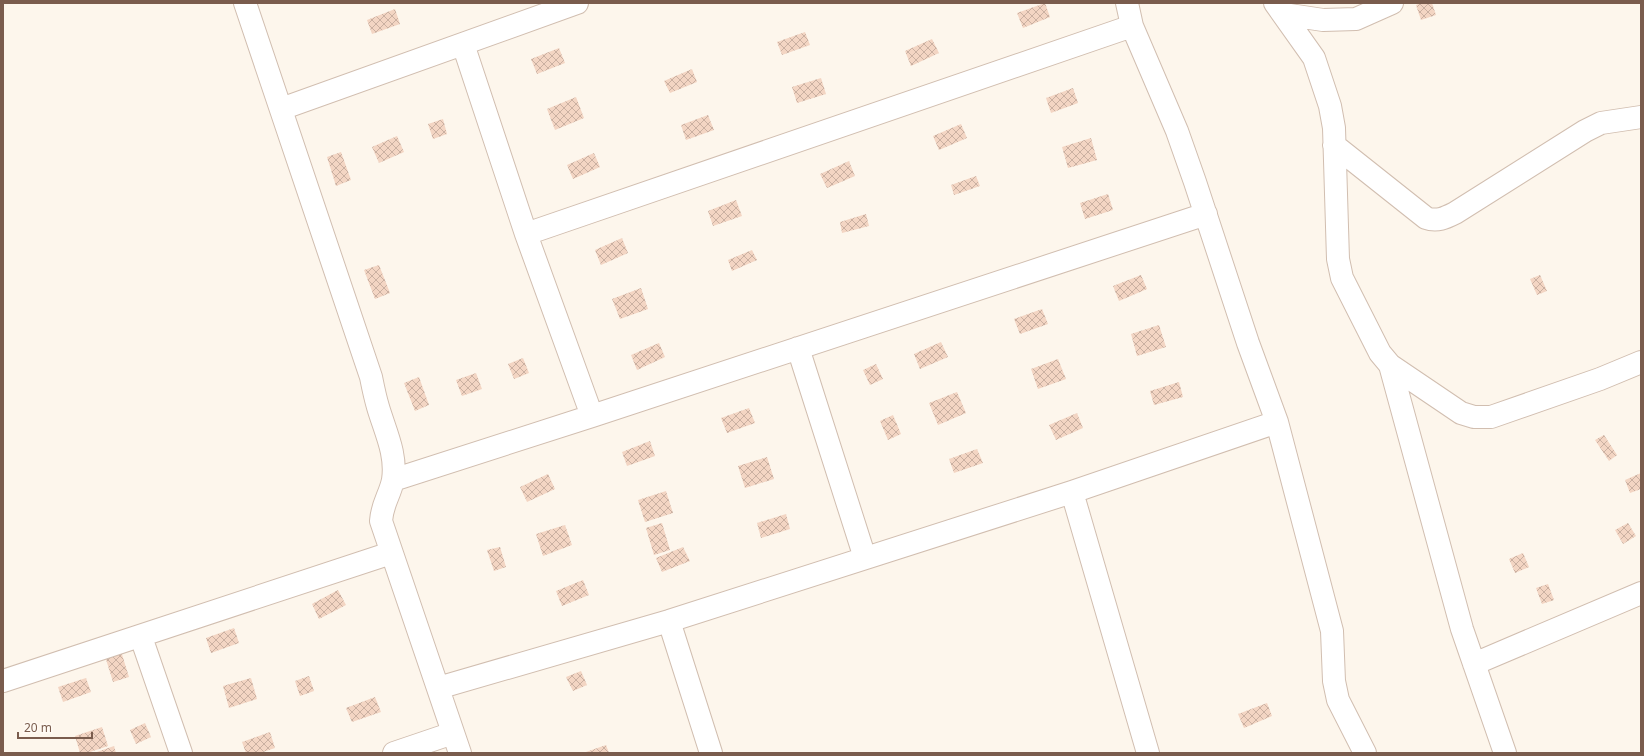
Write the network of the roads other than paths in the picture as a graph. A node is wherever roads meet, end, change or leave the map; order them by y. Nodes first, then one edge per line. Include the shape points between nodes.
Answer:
1 (245, 3) edge
2 (577, 3) edge
3 (1127, 3) edge
4 (1392, 3) edge
5 (1279, 9) edge
6 (1132, 26) junction
7 (463, 44) junction
8 (280, 109) junction
9 (1641, 117) edge
10 (1334, 145) junction
11 (1206, 214) junction
12 (526, 234) junction
13 (798, 348) junction
14 (1641, 362) edge
15 (1390, 365) junction
16 (592, 416) junction
17 (1277, 422) junction
18 (393, 480) junction
19 (1072, 492) junction
20 (391, 553) junction
21 (865, 558) junction
22 (1641, 593) edge
23 (669, 621) junction
24 (141, 637) junction
25 (1474, 664) junction
26 (3, 681) edge
27 (438, 688) junction
28 (456, 743) edge
29 (181, 753) edge
30 (394, 753) edge
31 (710, 753) edge
32 (1148, 753) edge
33 (1366, 753) edge
34 (1505, 753) edge

1 - 8 street
2 - 7 street
3 - 6 street
4 - 5 street via 1356,19 1323,20
5 - 10 street via 1314,58 1330,106
6 - 11 street via 1177,131
6 - 12 street
7 - 8 street
7 - 12 street
8 - 18 street via 390,440
9 - 10 street via 1601,123 1585,131 1455,212 1434,221 1426,218
10 - 15 street via 1338,259 1342,278 1380,353
11 - 13 street
11 - 17 street
12 - 16 street
13 - 16 street
13 - 21 street
14 - 15 street via 1491,417 1474,418 1461,413
15 - 25 street via 1462,629
16 - 18 street
17 - 19 street
17 - 33 street via 1332,631 1334,681 1338,700
18 - 20 street via 381,509 381,521
19 - 21 street
19 - 32 street
20 - 24 street
20 - 27 street
21 - 23 street
22 - 25 street
23 - 27 street
23 - 31 street
24 - 26 street
24 - 29 street
25 - 34 street
27 - 28 street
28 - 30 street

